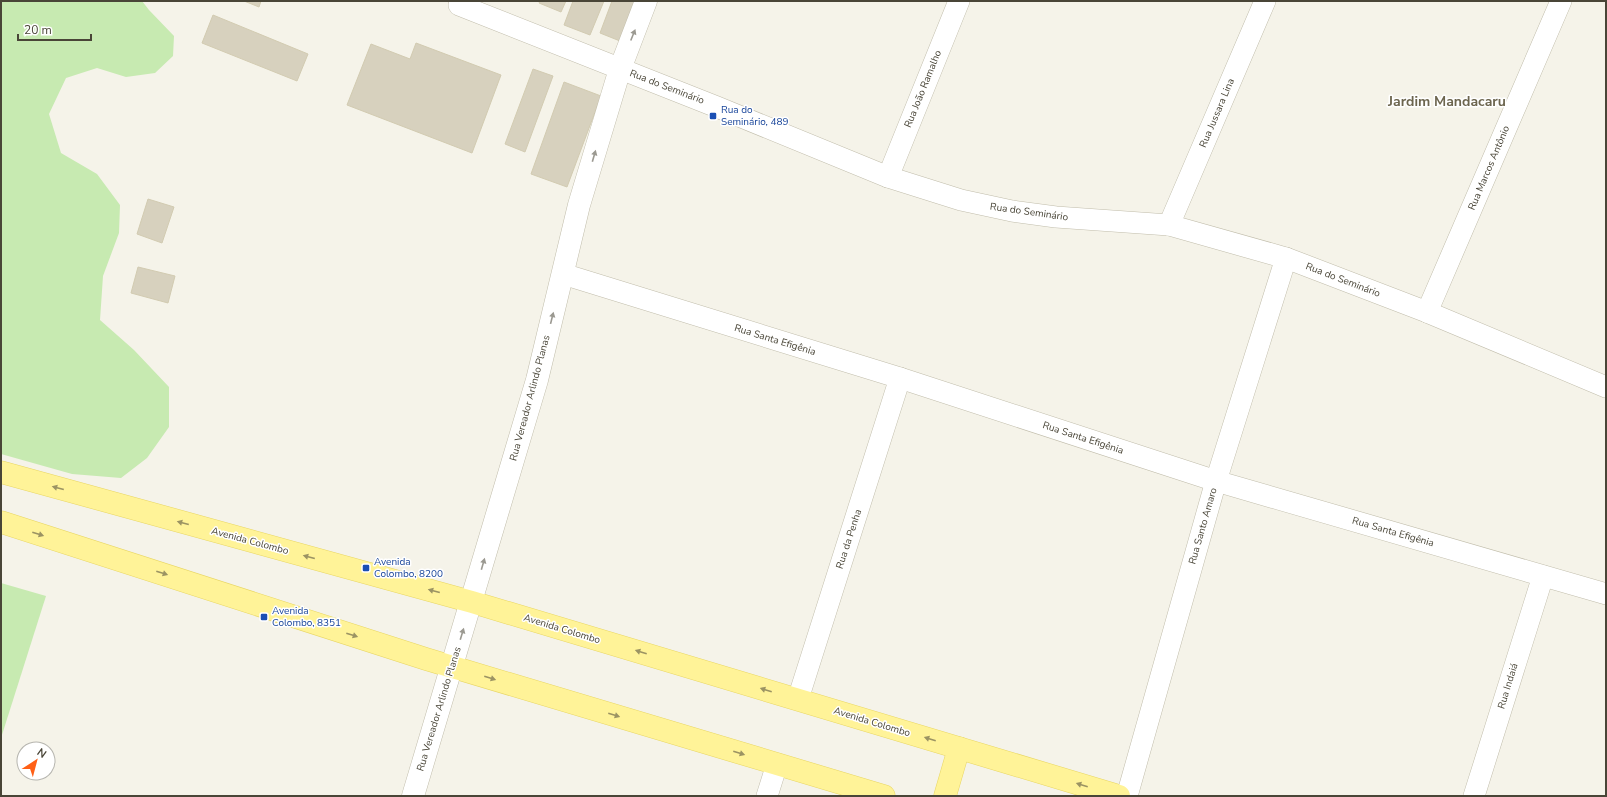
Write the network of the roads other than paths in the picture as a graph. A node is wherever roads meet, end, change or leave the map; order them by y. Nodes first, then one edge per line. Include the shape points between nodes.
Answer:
1 (646, 1) edge
2 (959, 1) edge
3 (1265, 1) edge
4 (1561, 1) edge
5 (459, 5) dead end
6 (620, 69) junction
7 (888, 177) junction
8 (1169, 225) junction
9 (1286, 258) junction
10 (563, 274) junction
11 (1427, 312) junction
12 (900, 378) junction
13 (1606, 387) edge
14 (1, 472) edge
15 (1216, 481) junction
16 (1, 522) edge
17 (1543, 576) junction
18 (1606, 594) edge
19 (472, 602) junction
20 (452, 667) junction
21 (798, 699) junction
22 (959, 748) junction
23 (777, 764) junction
24 (413, 796) edge
25 (767, 796) edge
26 (884, 796) edge
27 (945, 796) edge
28 (1119, 796) edge
29 (1127, 796) edge
30 (1474, 796) edge

6 -> 1 street, Rua Vereador Arlindo Planas
2 - 7 street, Rua João Ramalho
3 - 8 street, Rua Jussara Lina
4 - 11 street, Rua Marcos Antônio
5 - 6 street, Rua do Seminário
6 - 7 street, Rua do Seminário
10 -> 6 street, Rua Vereador Arlindo Planas via 579,205
7 - 8 street, Rua do Seminário via 961,200 1012,211 1056,217
8 - 9 street, Rua do Seminário
9 - 11 street, Rua do Seminário
9 - 15 street, Rua Santo Amaro
10 - 12 street, Rua Santa Efigênia
19 -> 10 street, Rua Vereador Arlindo Planas via 536,380
11 - 13 street, Rua do Seminário
12 - 15 street, Rua Santa Efigênia
12 - 21 street, Rua da Penha
19 -> 14 main road, Avenida Colombo
15 - 17 street, Rua Santa Efigênia
15 - 29 street, Rua Santo Amaro
16 -> 20 main road
17 - 18 street, Rua Santa Efigênia
17 - 30 street, Rua Indaiá
20 -> 19 street, Rua Vereador Arlindo Planas
21 -> 19 main road, Avenida Colombo
20 -> 23 main road
20 - 24 street, Rua Vereador Arlindo Planas
22 -> 21 main road, Avenida Colombo
22 - 27 main road
28 -> 22 main road, Avenida Colombo
23 - 25 street
23 - 26 main road

